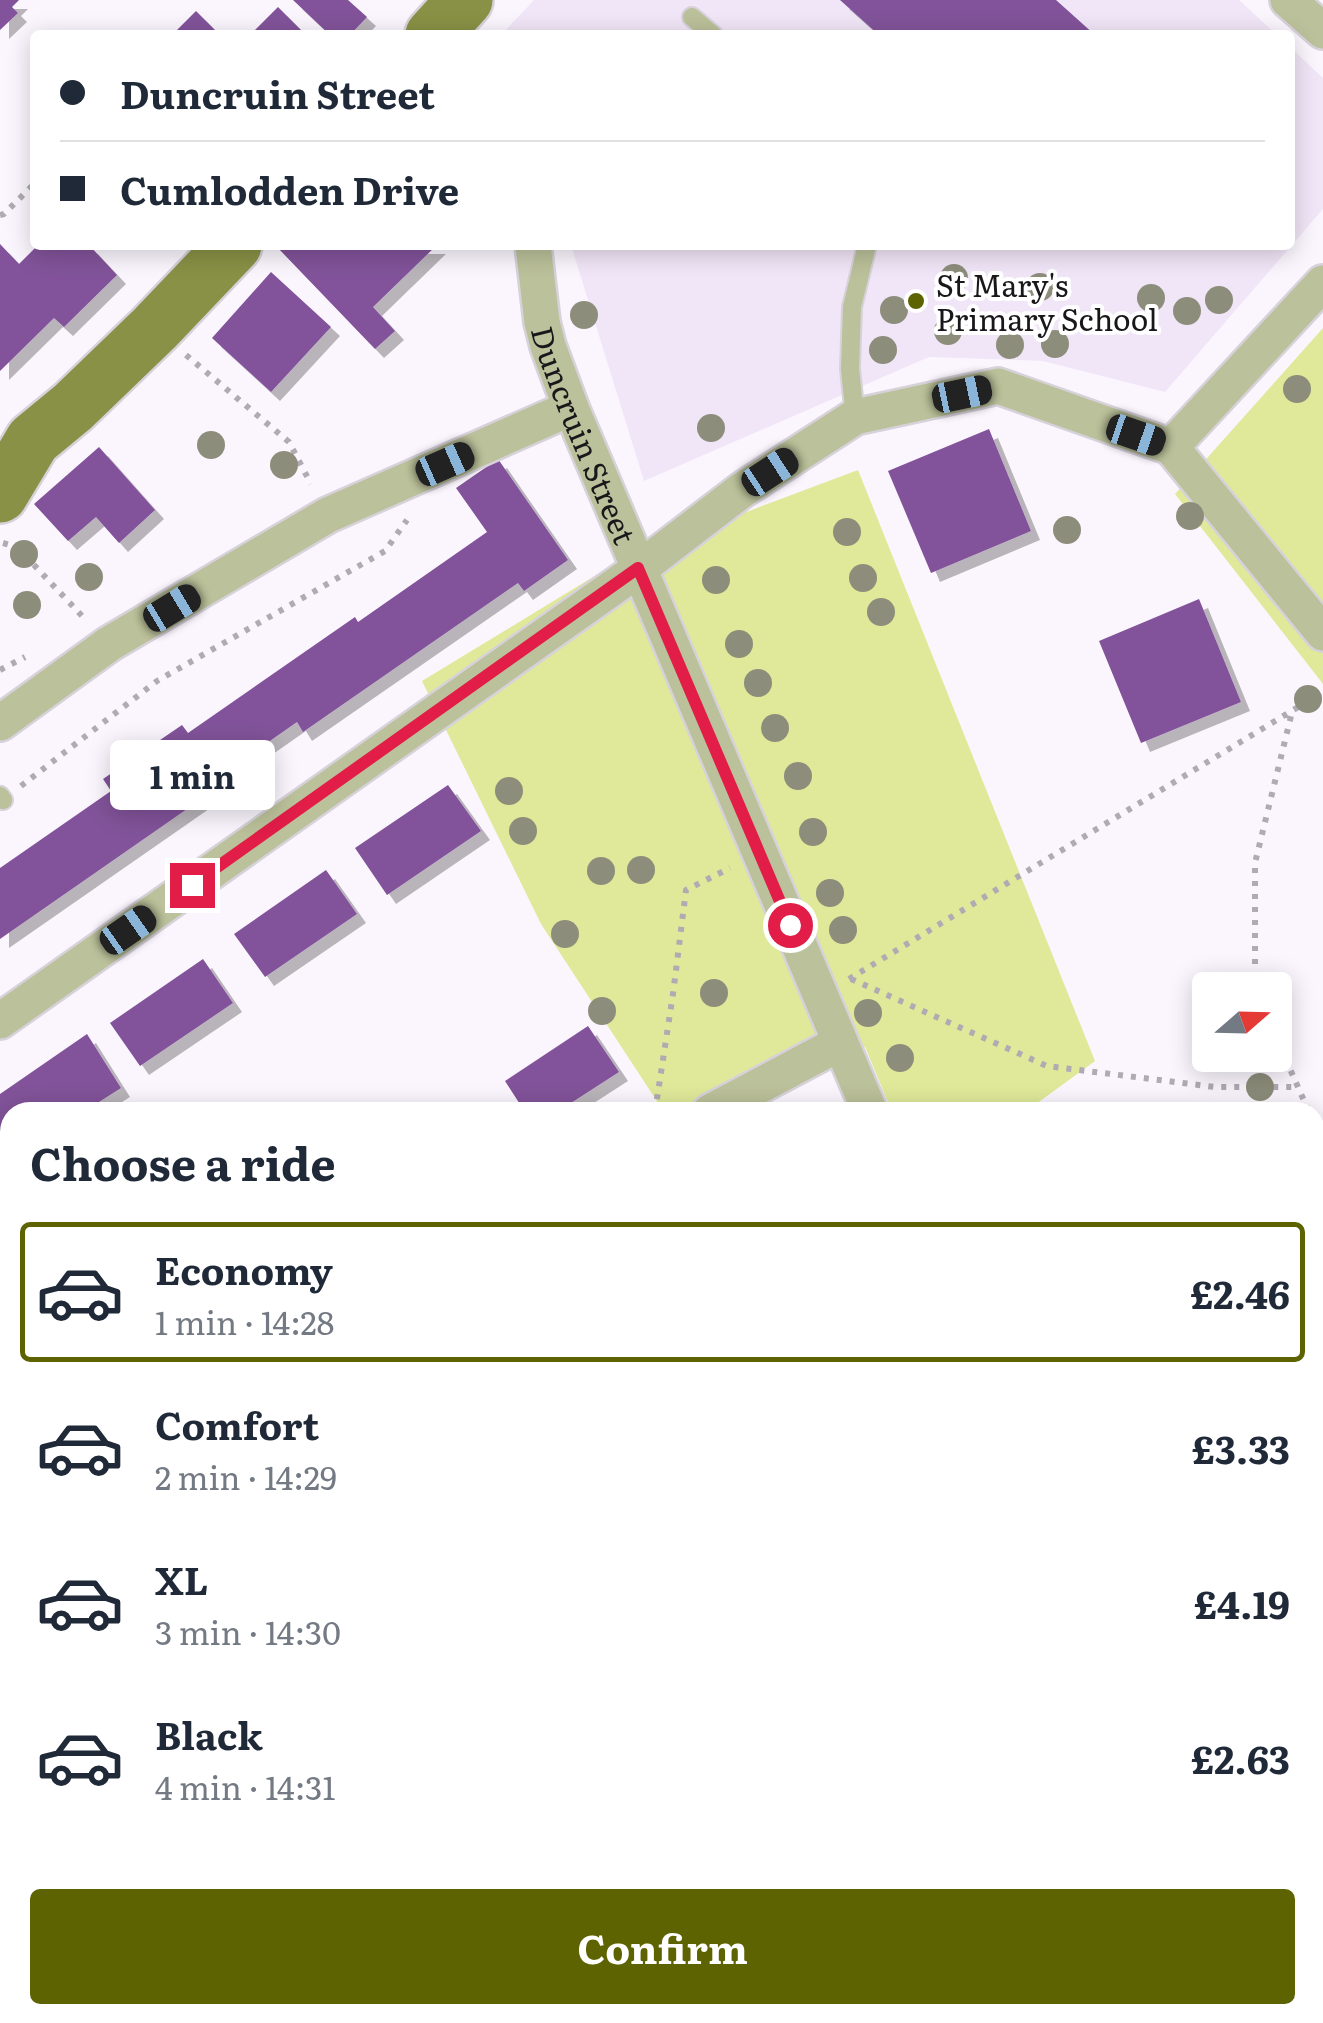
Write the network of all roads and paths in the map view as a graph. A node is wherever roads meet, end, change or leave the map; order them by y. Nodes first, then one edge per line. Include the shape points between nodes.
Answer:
1 (465, 0) edge
2 (1288, 0) edge
3 (692, 18) dead end
4 (438, 30) edge
5 (707, 30) edge
6 (1323, 31) edge
7 (30, 188) edge
8 (0, 216) edge
9 (229, 250) edge
10 (535, 250) edge
11 (866, 250) edge
12 (1323, 283) edge
13 (155, 328) junction
14 (571, 408) junction
15 (855, 417) junction
16 (17, 444) edge
17 (1171, 447) junction
18 (445, 464) junction
19 (0, 495) edge
20 (328, 515) junction
21 (0, 542) edge
22 (638, 568) junction
23 (1323, 633) edge
24 (109, 644) junction
25 (1323, 692) edge
26 (1293, 710) junction
27 (0, 723) edge
28 (2, 798) edge
29 (760, 853) junction
30 (1255, 972) edge
31 (835, 988) junction
32 (0, 1021) edge
33 (840, 1043) junction
34 (1291, 1072) edge
35 (1298, 1087) junction
36 (658, 1102) edge
37 (729, 1102) edge
38 (866, 1102) edge
39 (1305, 1102) edge

1 - 4 main road
2 - 6 street
3 - 5 lane
7 - 8 path
9 - 13 main road
10 - 14 street, Duncruin Street via 542,322
11 - 15 lane via 852,306
12 - 17 street
13 - 16 main road via 73,408
13 - 20 path via 289,442
14 - 18 street
14 - 22 street, Duncruin Street
15 - 17 street via 998,386
15 - 22 street
16 - 19 main road
17 - 23 street
18 - 20 street
18 - 28 path via 385,552 157,681
20 - 24 street
21 - 24 path via 17,547
22 - 29 street, Duncruin Street
22 - 32 street
24 - 27 street
25 - 26 path
26 - 30 path via 1255,864
26 - 31 path
29 - 31 street, Duncruin Street
29 - 36 path via 686,890
31 - 33 street, Duncruin Street
31 - 35 path via 1046,1066 1215,1087
33 - 37 street
33 - 38 street, Duncruin Street
34 - 35 path
35 - 39 path

